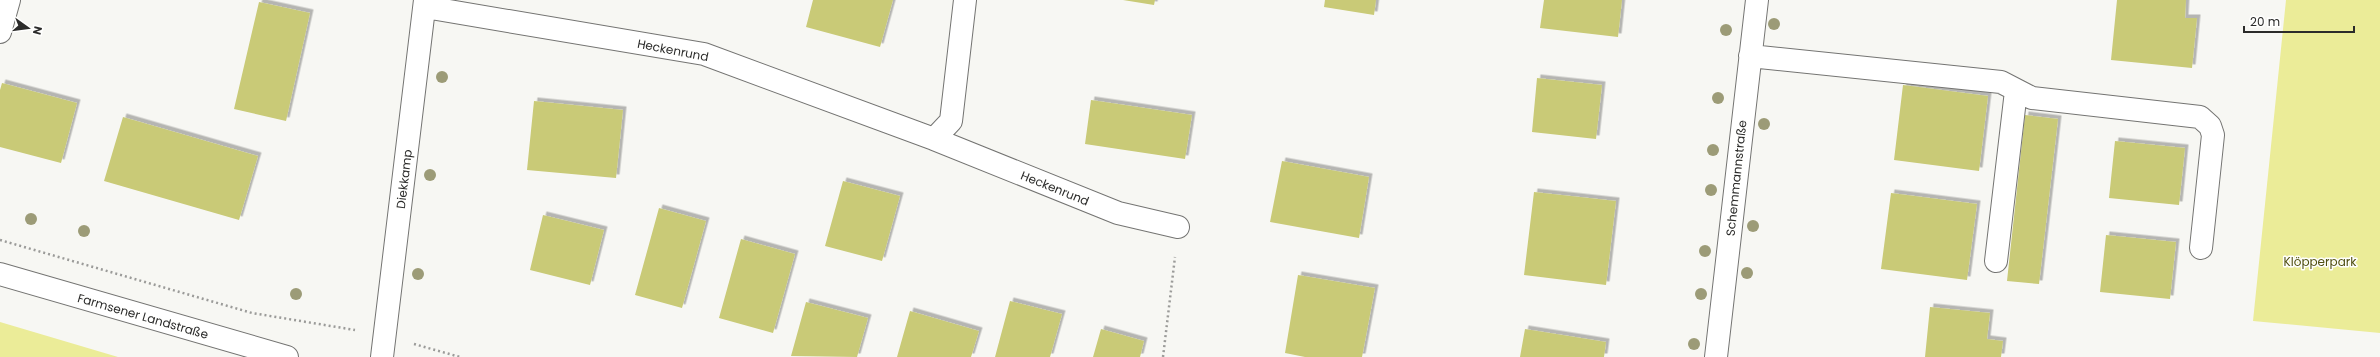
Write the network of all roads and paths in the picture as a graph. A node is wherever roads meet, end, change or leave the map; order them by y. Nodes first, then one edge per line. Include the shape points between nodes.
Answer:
1 (9, 0) edge
2 (965, 0) edge
3 (1757, 0) edge
4 (425, 3) edge
5 (0, 32) edge
6 (1750, 56) junction
7 (2016, 91) junction
8 (934, 139) junction
9 (1178, 227) joint
10 (0, 240) edge
11 (2201, 248) dead end
12 (1996, 261) dead end
13 (0, 274) edge
14 (386, 336) junction
15 (287, 357) edge
16 (382, 357) edge
17 (460, 357) edge
18 (1163, 357) edge
19 (1716, 357) edge

1 - 5 street
2 - 8 street via 951,121
3 - 6 street, Schemmannstraße
4 - 8 street, Heckenrund via 704,54
4 - 14 street, Diekkamp
6 - 7 street via 2001,82
6 - 19 street, Schemmannstraße
7 - 11 street via 2032,98 2190,115 2206,121 2213,135
7 - 12 street
8 - 9 street, Heckenrund via 1118,213
9 - 18 path
10 - 14 path via 252,313
13 - 15 street, Farmsener Landstraße
14 - 16 street, Diekkamp
14 - 17 path

